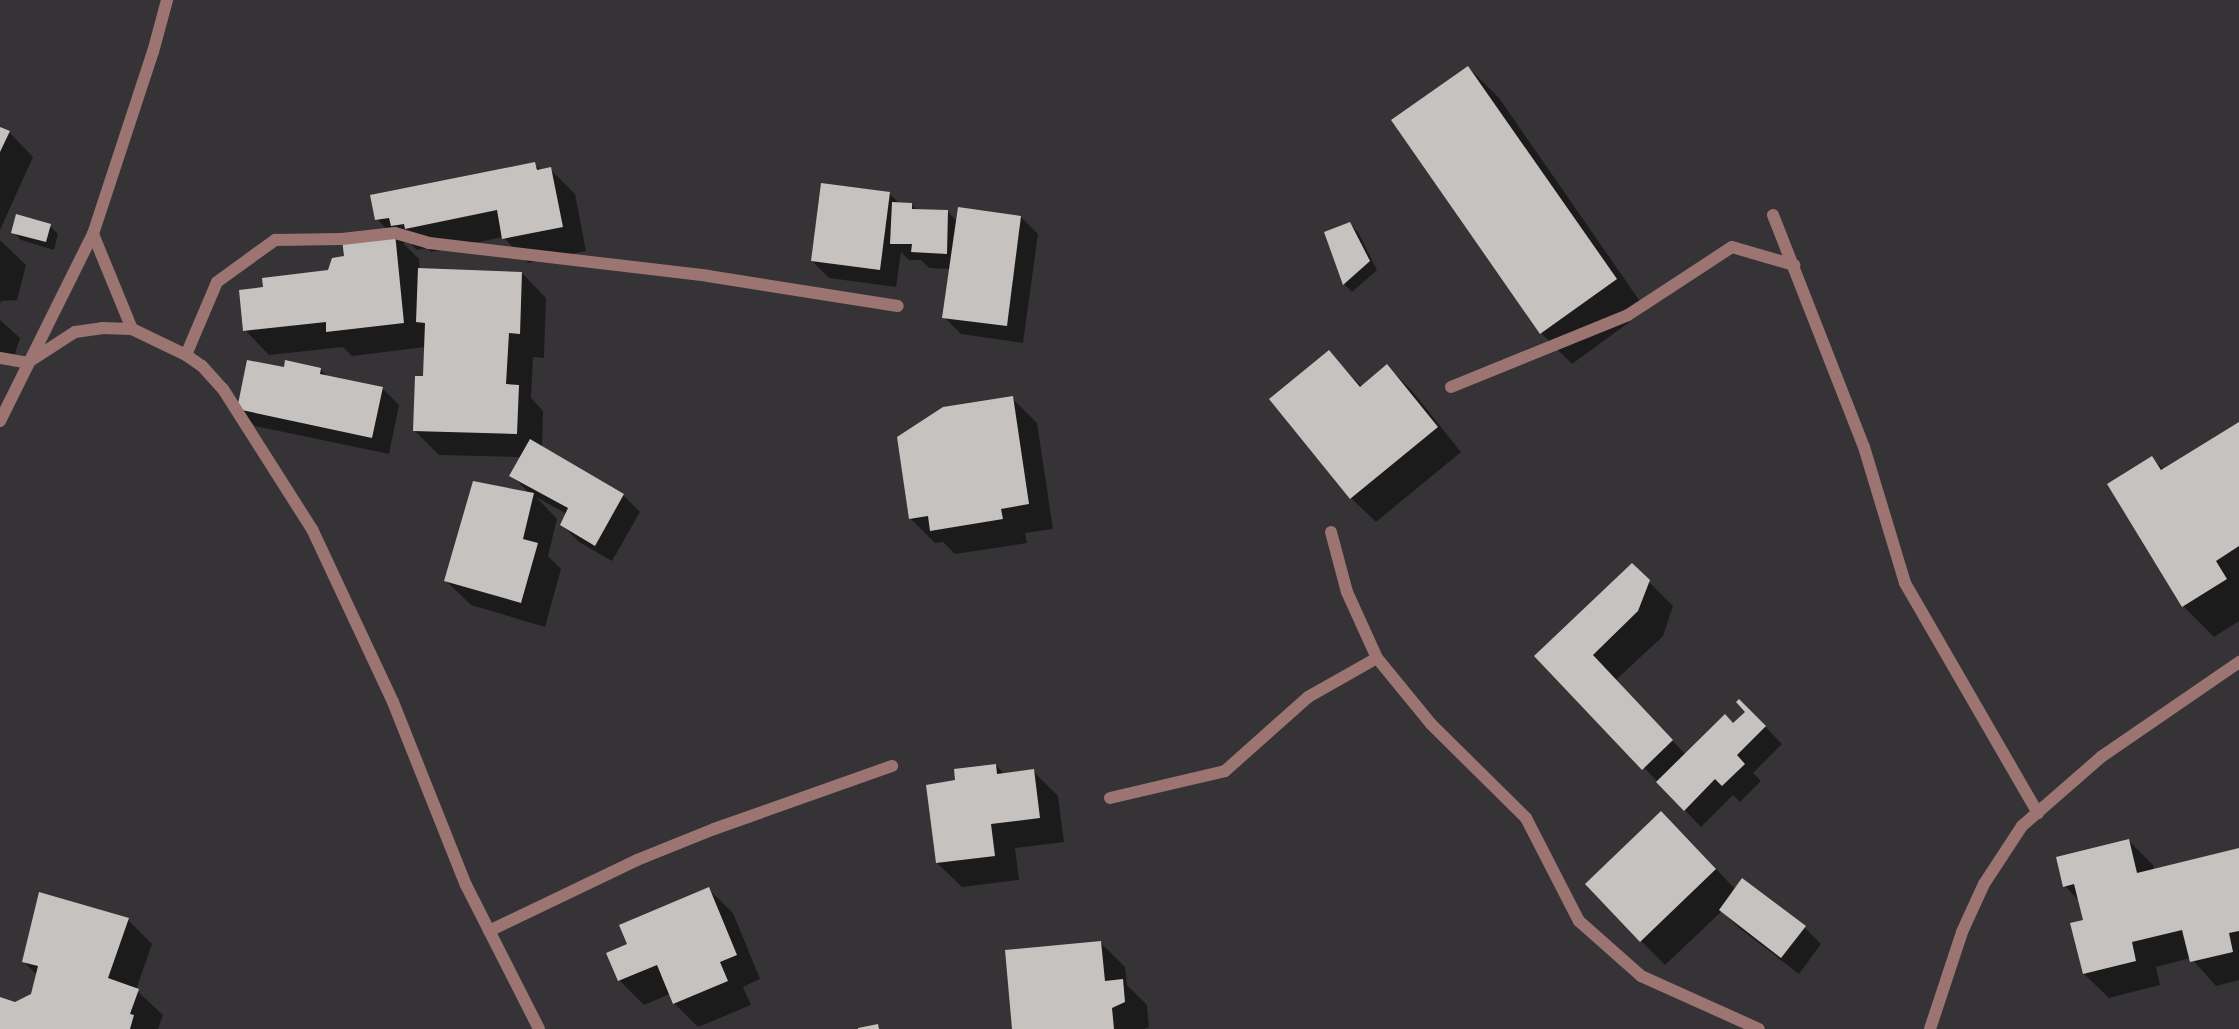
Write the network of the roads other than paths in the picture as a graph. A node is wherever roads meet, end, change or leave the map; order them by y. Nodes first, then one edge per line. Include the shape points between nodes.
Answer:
1 (167, 0) edge
2 (1773, 216) dead end
3 (93, 234) junction
4 (1794, 265) junction
5 (898, 306) dead end
6 (132, 329) junction
7 (186, 355) junction
8 (0, 358) edge
9 (27, 363) junction
10 (1451, 387) dead end
11 (0, 421) edge
12 (1331, 532) dead end
13 (1377, 658) junction
14 (2239, 662) edge
15 (892, 766) dead end
16 (1110, 798) dead end
17 (2038, 813) junction
18 (489, 931) junction
19 (539, 1029) edge
20 (1759, 1029) edge
21 (1930, 1029) edge

1 - 3 street
2 - 4 street
3 - 6 street
3 - 9 street
4 - 10 street via 1732,247 1628,315
4 - 17 street via 1864,447 1905,583
5 - 7 street via 708,276 429,243 395,233 275,240 218,282
6 - 7 street
6 - 9 street via 75,332
7 - 18 street via 223,389 312,529 393,702 466,885
8 - 9 street
9 - 11 street
12 - 13 street via 1347,592
13 - 16 street via 1308,698 1225,771
13 - 20 street via 1431,724 1526,818 1579,921 1641,976
14 - 17 street via 2101,757
15 - 18 street via 637,860
17 - 21 street via 2015,835 1984,884 1962,932
18 - 19 street

